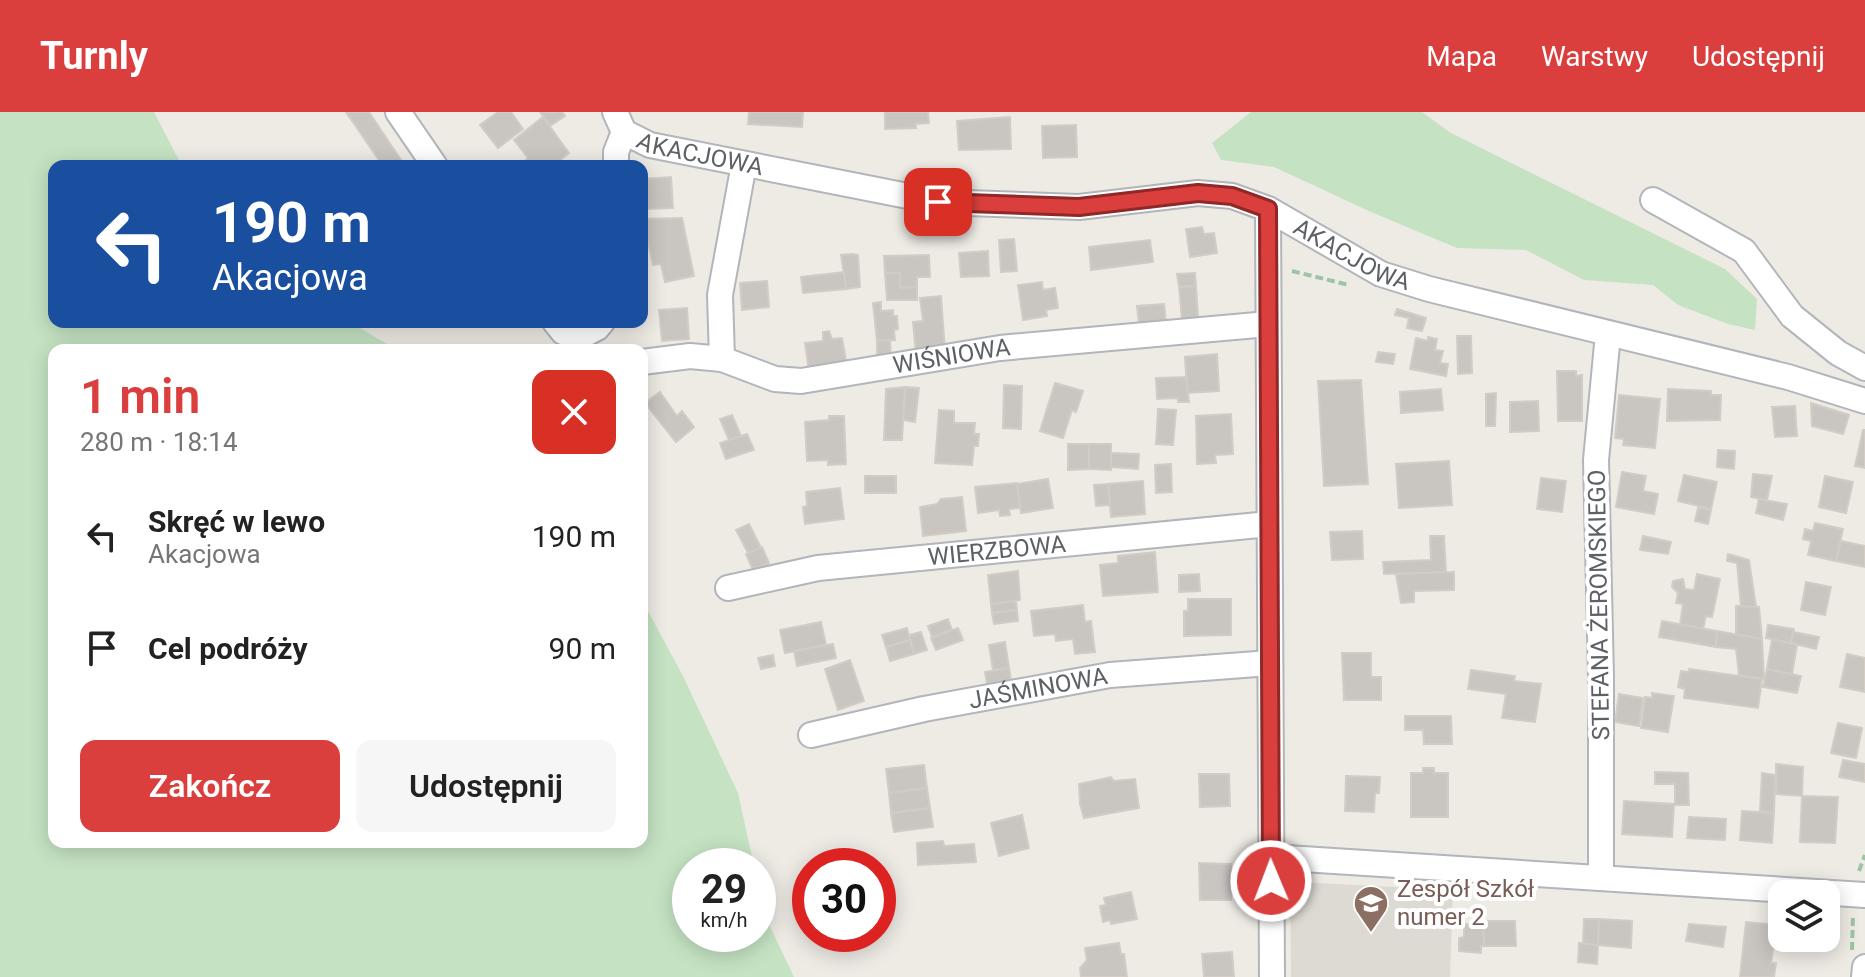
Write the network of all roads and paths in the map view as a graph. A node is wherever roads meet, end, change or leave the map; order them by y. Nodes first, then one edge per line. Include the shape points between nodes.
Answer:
1 (398, 112) edge
2 (620, 122) edge
3 (431, 160) edge
4 (616, 160) edge
5 (744, 164) junction
6 (1653, 200) dead end
7 (1268, 209) junction
8 (1268, 324) junction
9 (560, 328) edge
10 (597, 328) edge
11 (1608, 334) junction
12 (578, 344) edge
13 (722, 359) junction
14 (648, 361) edge
15 (1865, 368) edge
16 (1865, 401) edge
17 (1269, 524) junction
18 (728, 588) dead end
19 (1270, 663) junction
20 (811, 735) dead end
21 (1865, 855) edge
22 (1271, 857) junction
23 (1864, 867) edge
24 (1601, 876) junction
25 (1858, 893) edge
26 (1860, 969) edge
27 (1272, 977) edge

1 - 3 street
2 - 4 street
2 - 5 street, AKACJOWA via 650,145
5 - 7 street, AKACJOWA via 938,202 1079,207 1198,193 1232,196
5 - 13 street via 720,295
6 - 15 street via 1744,251 1792,316
7 - 8 street
7 - 11 street, AKACJOWA via 1381,274
8 - 13 street, WIŚNIOWA via 1000,348 801,381 775,379
8 - 17 street
9 - 12 street
10 - 12 street
11 - 16 street, AKACJOWA
11 - 24 street, STEFANA ŻEROMSKIEGO via 1596,460
13 - 14 street, WIŚNIOWA
17 - 18 street, WIERZBOWA via 818,568
17 - 19 street
19 - 20 street, JAŚMINOWA via 1110,675
19 - 22 street
21 - 23 path
22 - 24 street
22 - 27 street
23 - 25 path
24 - 25 street
25 - 26 path

